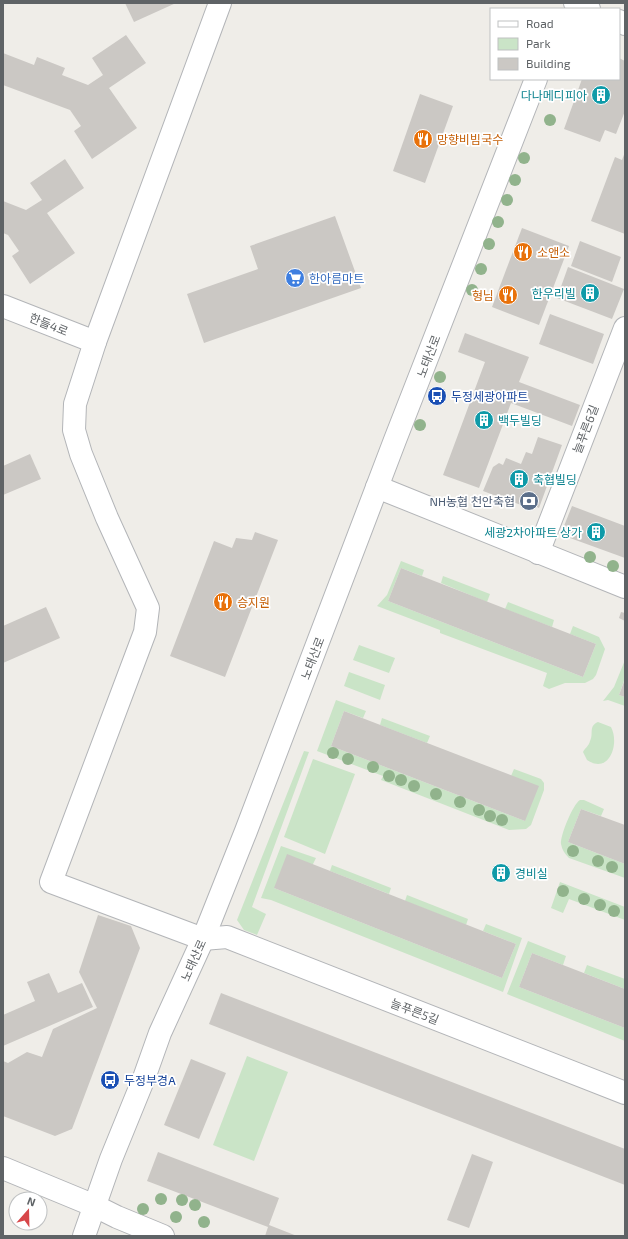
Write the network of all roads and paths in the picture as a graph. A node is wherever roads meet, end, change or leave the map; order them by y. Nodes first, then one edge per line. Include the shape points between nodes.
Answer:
1 (220, 3) edge
2 (575, 3) edge
3 (587, 8) edge
4 (536, 80) edge
5 (3, 306) edge
6 (625, 328) edge
7 (95, 342) junction
8 (377, 487) junction
9 (538, 553) junction
10 (625, 587) edge
11 (203, 939) junction
12 (625, 1093) edge
13 (3, 1168) edge
14 (95, 1206) junction
15 (84, 1236) edge
16 (163, 1236) edge

1 - 7 street
2 - 3 street
4 - 8 street, 노태산로
5 - 7 street, 한들4로
6 - 9 street, 늘푸른6길
7 - 11 street via 75,404 74,430 107,518 148,608 145,632 50,882
8 - 9 street
8 - 11 street, 노태산로
9 - 10 street
11 - 12 street, 늘푸른5길 via 227,937
11 - 14 street, 노태산로 via 160,1033
13 - 14 street
14 - 15 street, 노태산로
14 - 16 street

